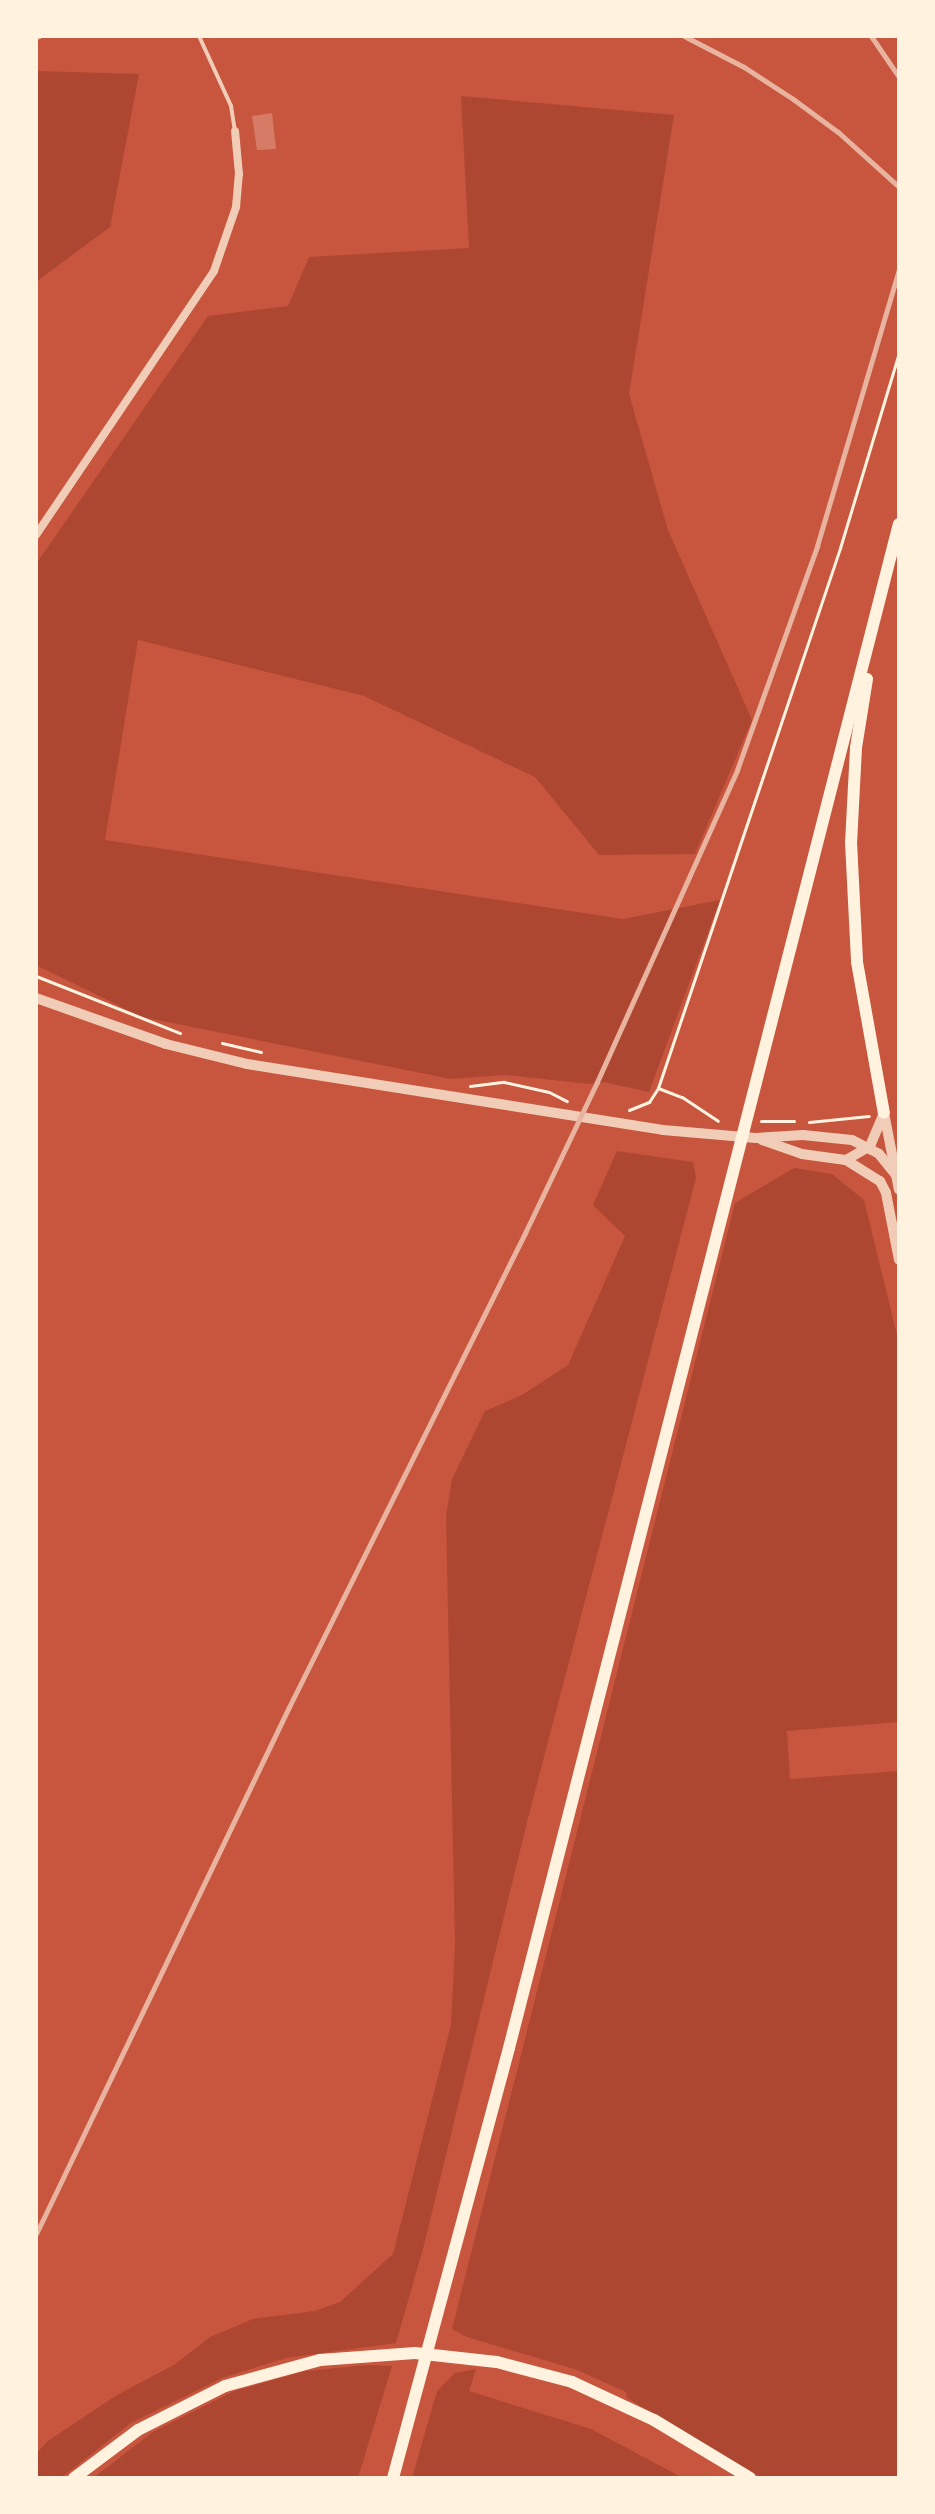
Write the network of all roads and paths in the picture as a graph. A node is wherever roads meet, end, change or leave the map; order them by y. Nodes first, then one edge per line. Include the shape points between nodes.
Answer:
1 (199, 36) edge
2 (235, 131) joint
3 (899, 353) edge
4 (899, 524) edge
5 (36, 535) edge
6 (880, 600) junction
7 (36, 976) edge
8 (36, 998) edge
9 (181, 1033) dead end
10 (210, 1040) dead end
11 (267, 1053) dead end
12 (468, 1086) dead end
13 (658, 1088) junction
14 (572, 1104) dead end
15 (624, 1111) dead end
16 (884, 1113) junction
17 (719, 1121) dead end
18 (750, 1121) dead end
19 (756, 1138) junction
20 (870, 1146) junction
21 (846, 1160) junction
22 (897, 1176) junction
23 (899, 1190) edge
24 (899, 1260) edge
25 (74, 2478) edge
26 (393, 2478) edge
27 (750, 2478) edge

1 - 2 lane via 231,106
2 - 5 street via 236,207 214,271
3 - 13 path via 840,548
4 - 6 highway
6 - 16 highway via 856,748 851,842 857,962
6 - 26 highway
7 - 9 path
8 - 19 street via 154,1041 247,1064 663,1130
10 - 11 path
12 - 14 path via 504,1082 549,1092
13 - 15 path via 649,1102
13 - 17 path
16 - 18 path via 827,1122
16 - 20 street
16 - 22 street
19 - 20 street via 829,1136
19 - 21 street via 802,1154
20 - 21 street
20 - 22 street
21 - 24 street via 880,1181
22 - 23 street
25 - 27 highway via 138,2430 195,2399 288,2367 352,2355 415,2353 535,2370 600,2393

